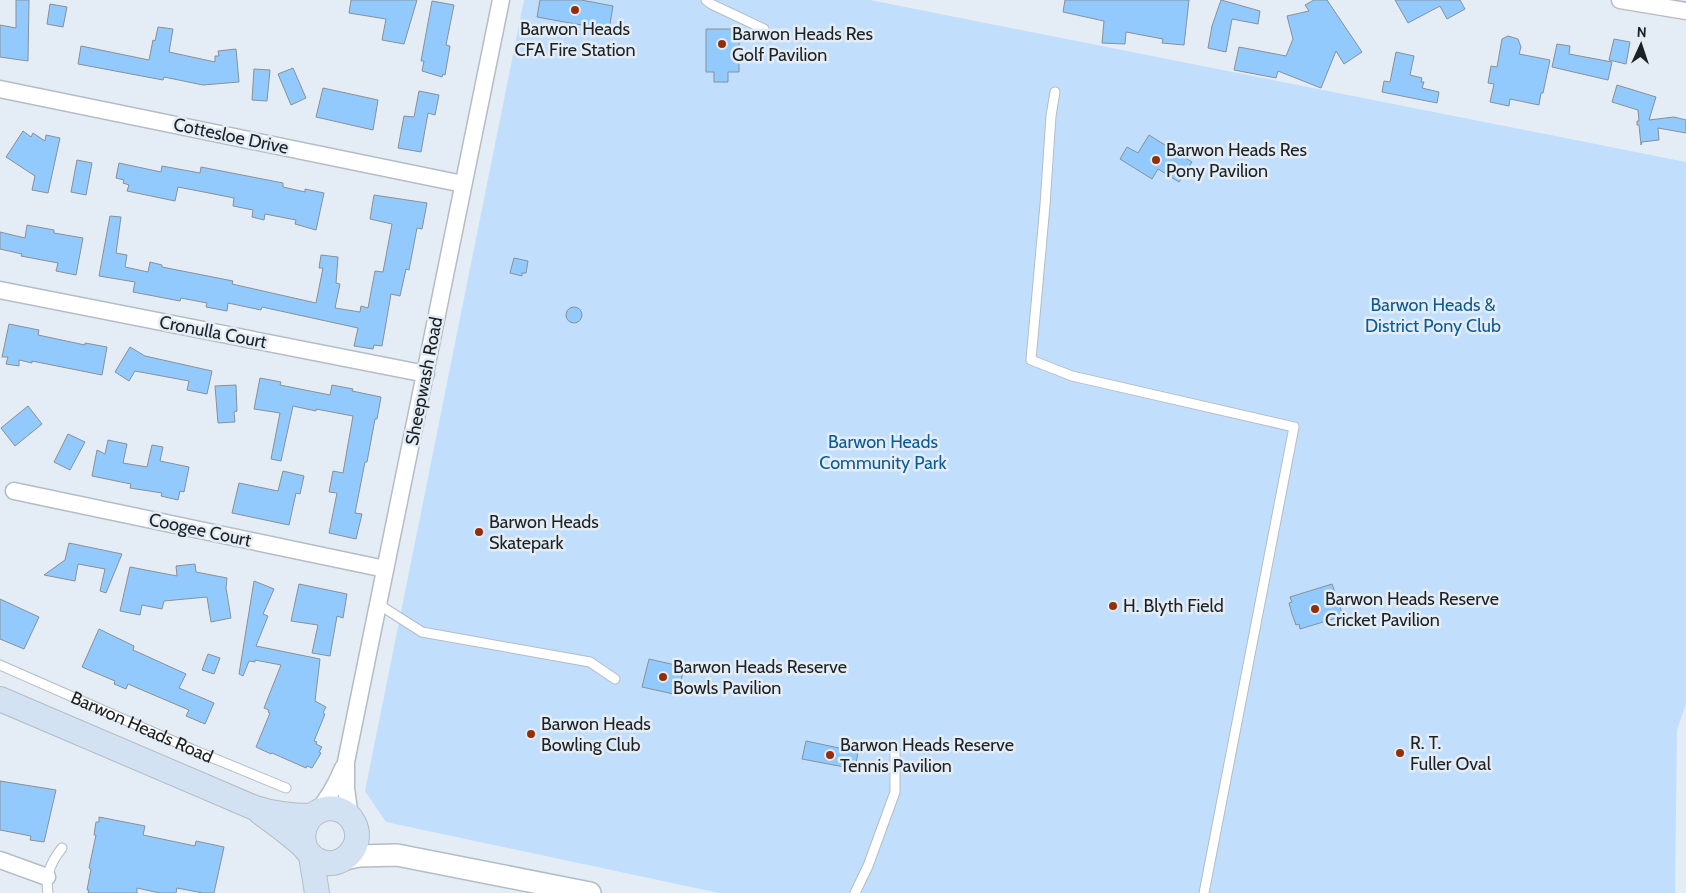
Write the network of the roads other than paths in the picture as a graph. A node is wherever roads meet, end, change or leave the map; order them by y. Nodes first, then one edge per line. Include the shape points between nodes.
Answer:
1 (501, 0) edge
2 (706, 0) edge
3 (1620, 0) edge
4 (1686, 11) edge
5 (764, 29) dead end
6 (0, 89) edge
7 (1056, 92) dead end
8 (463, 184) junction
9 (0, 290) edge
10 (426, 374) junction
11 (14, 491) dead end
12 (385, 569) junction
13 (378, 604) junction
14 (0, 665) edge
15 (615, 679) dead end
16 (0, 699) edge
17 (895, 750) dead end
18 (346, 762) junction
19 (286, 788) dead end
20 (255, 808) junction
21 (313, 814) junction
22 (353, 821) junction
23 (62, 848) dead end
24 (308, 852) junction
25 (397, 855) junction
26 (0, 860) edge
27 (340, 861) junction
28 (48, 885) edge
29 (317, 893) edge
30 (321, 893) edge
31 (590, 893) edge
32 (855, 893) edge
33 (1204, 893) edge

1 - 8 street, Sheepwash Road
2 - 5 lane
3 - 4 street
6 - 8 street, Cottesloe Drive
7 - 33 lane via 1051,116 1031,360 1072,376 1294,427
8 - 10 street, Sheepwash Road
9 - 10 street, Cronulla Court
10 - 12 street, Sheepwash Road
11 - 12 street, Coogee Court
12 - 13 street, Sheepwash Road
13 - 15 lane via 422,632 590,662
13 - 18 street, Sheepwash Road
14 - 19 lane, Barwon Heads Road
16 - 20 main road, Barwon Heads Road
17 - 32 lane via 895,792
18 - 21 street, Sheepwash Road via 336,786
18 - 22 street, Sheepwash Road via 346,788
20 - 21 main road, Barwon Heads Road via 285,815
20 - 24 main road, Barwon Heads Road
21 - 22 main road via 334,809
21 - 24 main road via 303,829 302,839
22 - 25 street via 377,843
22 - 27 main road via 356,843 352,852
23 - 28 lane via 51,864
24 - 27 main road via 326,863
24 - 29 main road
25 - 27 street via 359,856
25 - 31 street
26 - 28 street
27 - 30 main road

